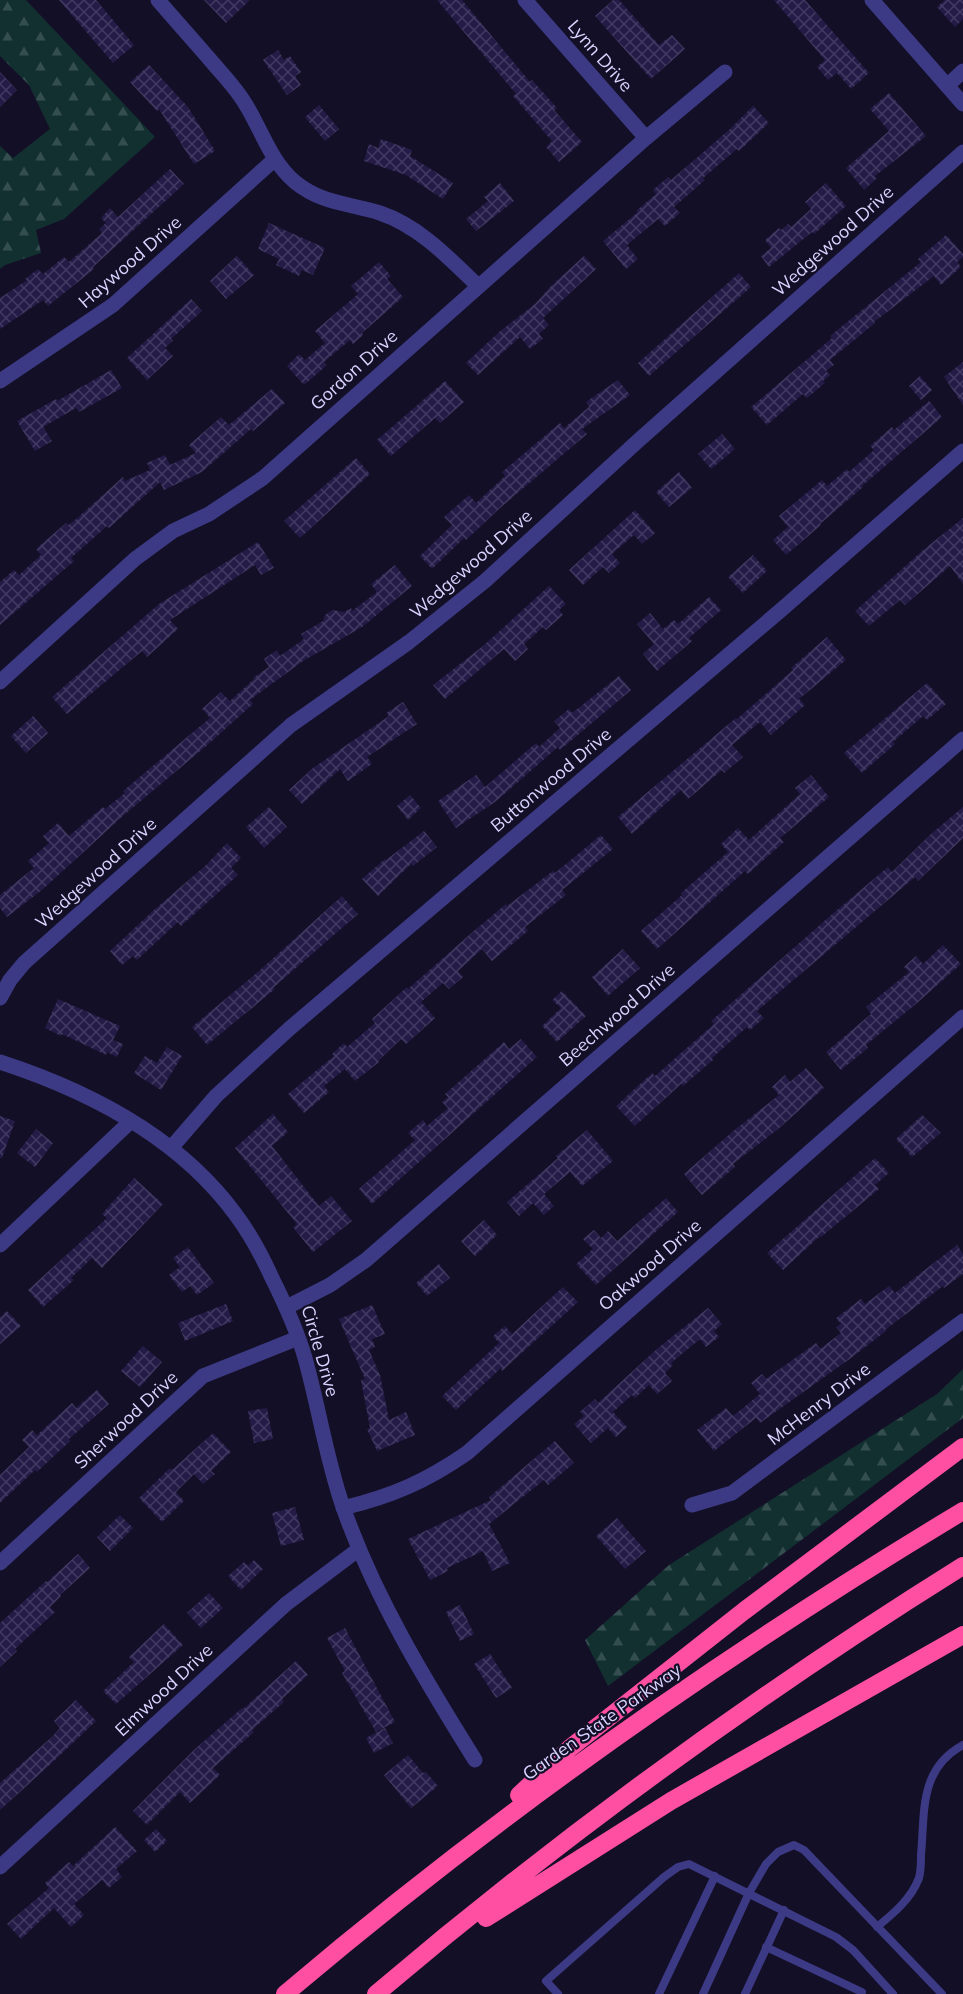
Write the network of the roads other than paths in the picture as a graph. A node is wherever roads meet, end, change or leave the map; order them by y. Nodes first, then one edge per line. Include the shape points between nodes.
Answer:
1 (158, 0) edge
2 (525, 0) edge
3 (872, 0) edge
4 (963, 71) edge
5 (725, 72) dead end
6 (947, 86) junction
7 (963, 105) edge
8 (646, 138) junction
9 (963, 152) edge
10 (275, 159) junction
11 (478, 285) junction
12 (0, 381) edge
13 (963, 451) edge
14 (0, 682) edge
15 (963, 739) edge
16 (0, 998) edge
17 (963, 1017) edge
18 (0, 1062) edge
19 (131, 1121) junction
20 (171, 1148) junction
21 (0, 1245) edge
22 (287, 1307) junction
23 (963, 1321) edge
24 (298, 1338) junction
25 (963, 1446) edge
26 (692, 1505) dead end
27 (343, 1508) junction
28 (963, 1511) edge
29 (359, 1549) junction
30 (0, 1563) edge
31 (963, 1566) edge
32 (963, 1635) edge
33 (963, 1745) edge
34 (476, 1760) dead end
35 (450, 1860) junction
36 (0, 1867) edge
37 (715, 1876) junction
38 (749, 1893) junction
39 (784, 1910) junction
40 (877, 1927) junction
41 (766, 1947) junction
42 (401, 1973) junction
43 (862, 1992) dead end
44 (285, 1994) edge
45 (376, 1994) edge
46 (558, 1994) edge
47 (659, 1994) edge
48 (703, 1994) edge
49 (745, 1994) edge
50 (893, 1994) edge
51 (942, 1994) edge

1 - 10 street via 234,87
2 - 8 street, Lynn Drive
3 - 6 street
4 - 6 street
5 - 8 street, Gordon Drive
6 - 7 street
8 - 11 street, Gordon Drive
9 - 16 street, Wedgewood Drive via 485,581 409,642 291,724 24,963
10 - 11 street via 294,182 318,197 380,213 411,227
10 - 12 street, Haywood Drive via 113,305
11 - 14 street, Gordon Drive via 263,478 209,514 173,531 135,559
13 - 20 street, Buttonwood Drive via 289,1029 216,1096
15 - 22 street, Beechwood Drive via 366,1260 330,1285
17 - 27 street, Oakwood Drive via 467,1453 403,1490
18 - 19 street, Circle Drive via 30,1072
19 - 20 street, Circle Drive
19 - 21 street
20 - 22 street, Circle Drive via 236,1215
22 - 24 street, Circle Drive
23 - 26 street, McHenry Drive via 732,1493
24 - 27 street, Circle Drive
24 - 30 street, Sherwood Drive via 203,1376
25 - 35 highway via 570,1748
27 - 29 street, Circle Drive
28 - 35 highway, Garden State Parkway via 743,1649
29 - 34 street, Circle Drive via 416,1664
29 - 36 street, Elmwood Drive via 286,1604
31 - 42 highway via 687,1751
32 - 42 highway via 662,1807
33 - 40 lane via 937,1766 928,1785 919,1877 900,1907
35 - 44 highway, Garden State Parkway
37 - 38 lane
37 - 46 lane via 689,1863 664,1877 546,1982
37 - 47 lane
38 - 39 lane
38 - 40 lane via 766,1864 778,1852 794,1845 804,1850
38 - 48 lane
39 - 41 lane
39 - 50 lane via 853,1950
40 - 51 lane
41 - 43 lane
41 - 49 lane
42 - 45 highway

